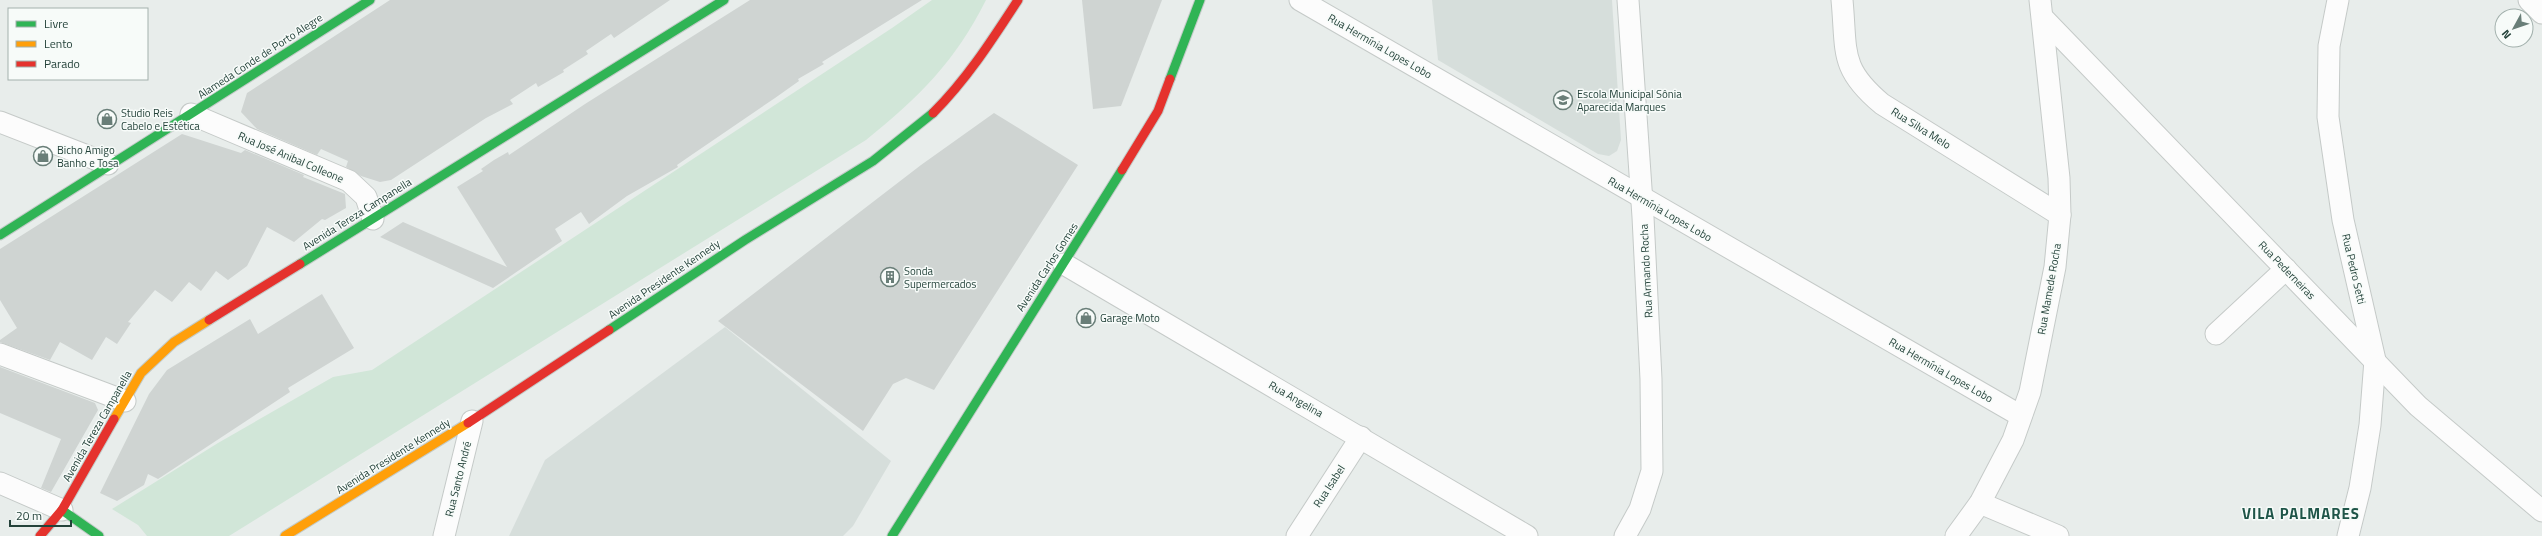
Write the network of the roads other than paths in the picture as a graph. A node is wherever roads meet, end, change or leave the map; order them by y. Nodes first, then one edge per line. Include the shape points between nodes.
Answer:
1 (370, 0) edge
2 (724, 0) edge
3 (1018, 0) edge
4 (1200, 0) edge
5 (1300, 0) edge
6 (1628, 0) edge
7 (1842, 0) edge
8 (2338, 0) edge
9 (2529, 0) edge
10 (2042, 9) edge
11 (2542, 13) edge
12 (191, 114) junction
13 (0, 122) edge
14 (108, 164) junction
15 (1641, 198) junction
16 (2060, 214) junction
17 (373, 218) junction
18 (0, 235) edge
19 (1064, 264) junction
20 (2286, 269) junction
21 (2216, 334) dead end
22 (0, 354) edge
23 (2375, 360) junction
24 (125, 402) junction
25 (2021, 416) junction
26 (472, 421) junction
27 (1361, 437) junction
28 (0, 483) edge
29 (1980, 503) junction
30 (62, 510) junction
31 (2542, 511) edge
32 (40, 536) edge
33 (99, 536) edge
34 (285, 536) edge
35 (444, 536) edge
36 (892, 536) edge
37 (1297, 536) edge
38 (1527, 536) edge
39 (1625, 536) edge
40 (1956, 536) edge
41 (2058, 536) edge
42 (2348, 536) edge

1 - 12 main road, Alameda Conde de Porto Alegre
2 - 17 main road, Avenida Tereza Campanella
3 - 26 main road, Avenida Presidente Kennedy via 977,63 956,89 904,138 874,161 745,240
4 - 19 main road, Avenida Carlos Gomes via 1158,111
5 - 15 street, Rua Hermínia Lopes Lobo
6 - 15 street, Rua Armando Rocha
7 - 16 street, Rua Silva Melo via 1847,60 1853,74 1868,92 1882,104
8 - 23 street, Rua Pedro Setti via 2329,46 2328,117 2343,220
9 - 11 street
10 - 16 street, Rua Mamede Rocha via 2059,178
10 - 20 street, Rua Pederneiras
12 - 14 main road, Alameda Conde de Porto Alegre
12 - 17 street, Rua José Anibal Colleone via 348,182 366,197
13 - 14 street
14 - 18 main road, Alameda Conde de Porto Alegre
15 - 25 street, Rua Hermínia Lopes Lobo
15 - 39 street, Rua Armando Rocha via 1651,379 1652,471 1640,508
16 - 25 street, Rua Mamede Rocha via 2055,267 2030,392
17 - 24 main road, Avenida Tereza Campanella via 174,342 142,373
19 - 27 street, Rua Angelina
19 - 36 main road, Avenida Carlos Gomes
20 - 21 street
20 - 23 street, Rua Pederneiras
22 - 24 street
23 - 31 street, Rua Pederneiras via 2418,406
23 - 42 street, Rua Pedro Setti via 2370,425 2360,488
24 - 30 main road, Avenida Tereza Campanella
25 - 29 street, Rua Mamede Rocha via 2013,440
26 - 34 main road, Avenida Presidente Kennedy
26 - 35 street, Rua Santo André
27 - 37 street, Rua Isabel
27 - 38 street, Rua Angelina
28 - 30 street
29 - 40 street, Rua Mamede Rocha
29 - 41 street
30 - 32 main road
30 - 33 main road

